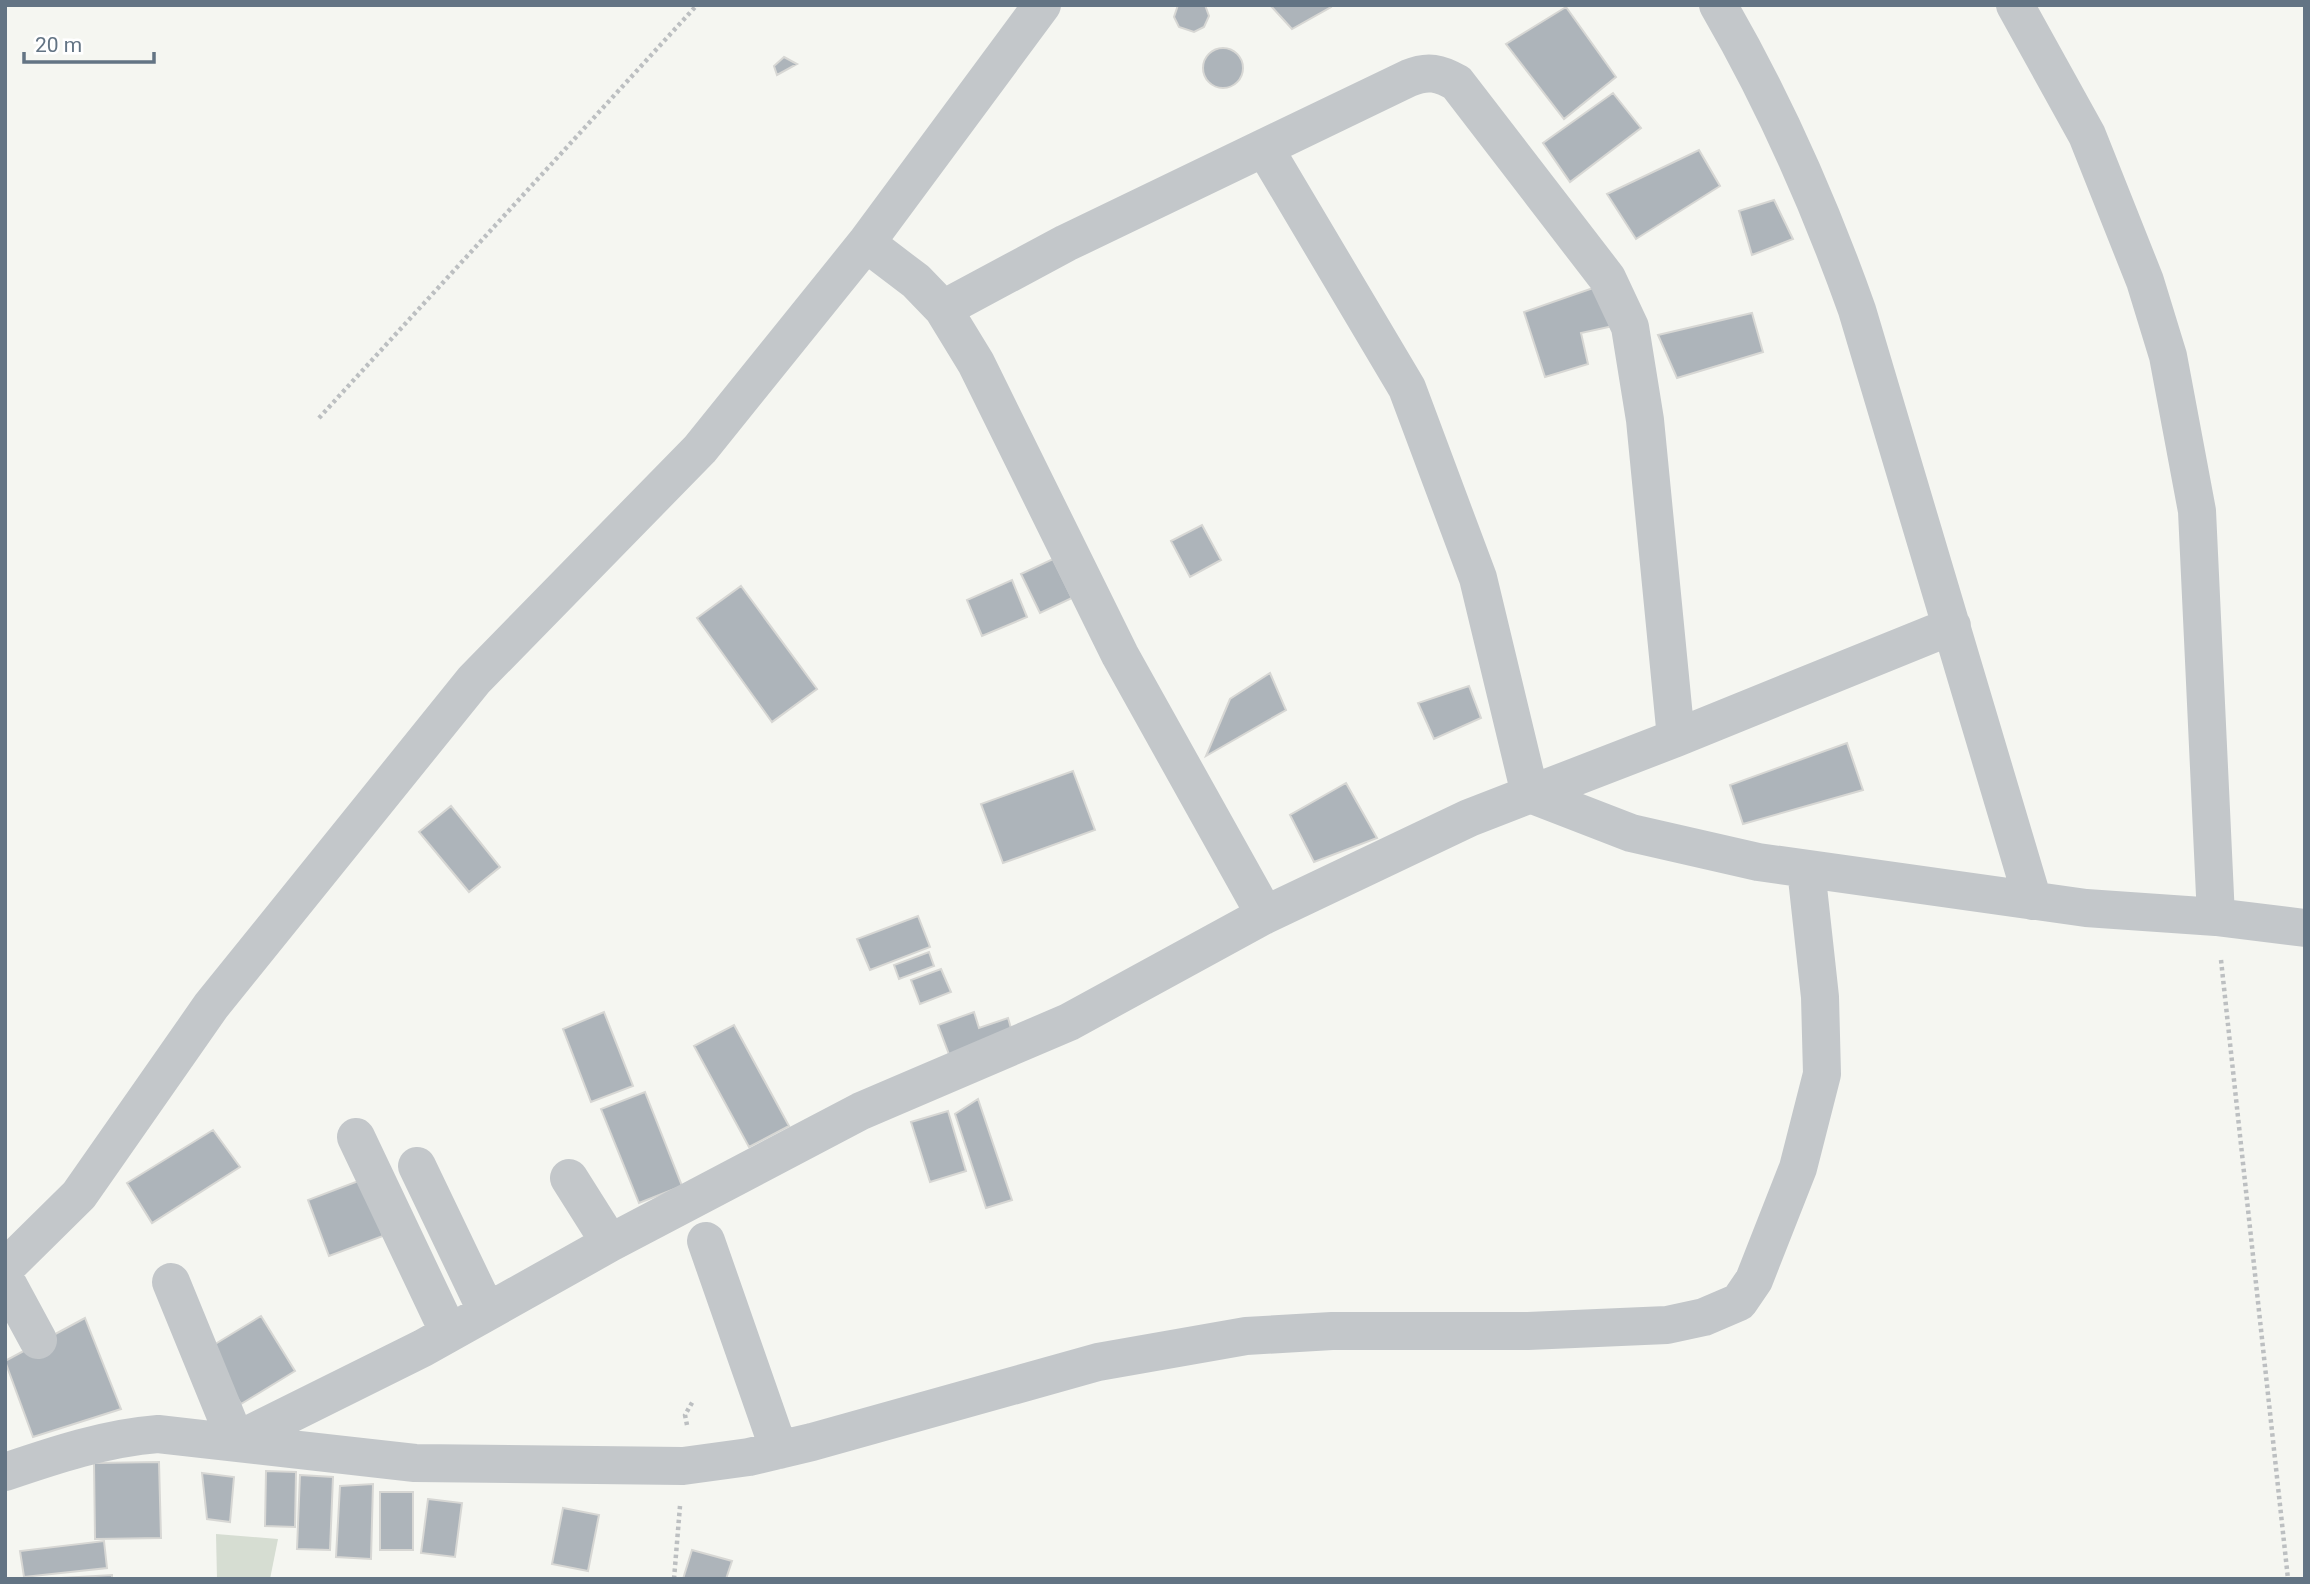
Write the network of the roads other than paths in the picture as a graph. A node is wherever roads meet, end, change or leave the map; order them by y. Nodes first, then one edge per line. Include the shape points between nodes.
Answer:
1 (1042, 5) edge
2 (1718, 5) edge
3 (2015, 5) edge
4 (1265, 149) junction
5 (866, 243) junction
6 (943, 309) junction
7 (1952, 626) junction
8 (1676, 738) junction
9 (1530, 794) junction
10 (1806, 869) junction
11 (2033, 901) junction
12 (1265, 915) junction
13 (2216, 917) junction
14 (2305, 928) edge
15 (356, 1137) dead end
16 (417, 1166) dead end
17 (569, 1178) dead end
18 (706, 1241) dead end
19 (610, 1243) junction
20 (5, 1268) edge
21 (5, 1279) edge
22 (171, 1282) dead end
23 (486, 1312) junction
24 (449, 1333) junction
25 (38, 1340) dead end
26 (236, 1441) junction
27 (779, 1450) junction
28 (5, 1472) edge

1 - 5 street
2 - 7 street via 1794,146 1828,227
3 - 13 street via 2069,100 2118,208 2146,281 2176,395 2197,511
4 - 6 street via 1066,243
4 - 8 street via 1409,78 1424,72 1442,74 1457,83 1607,278 1630,327 1645,420
4 - 9 street via 1407,388 1478,578
5 - 6 street via 916,281
5 - 20 street via 700,449 474,680 211,1006 79,1195
6 - 12 street via 976,363 1120,656
7 - 8 street
7 - 11 street
8 - 9 street
9 - 10 street via 1631,833
9 - 12 street via 1469,818
10 - 11 street
10 - 27 street via 1820,998 1822,1074 1798,1168 1754,1280 1739,1302 1704,1317 1667,1325 1246,1336 1098,1362
11 - 13 street
12 - 19 street via 1069,1022 862,1111
13 - 14 street
15 - 24 street
16 - 23 street
17 - 19 street
18 - 27 street
19 - 23 street
21 - 25 street
22 - 26 street
23 - 24 street
24 - 26 street
26 - 27 street via 415,1462 566,1467 683,1466
26 - 28 street via 132,1436

